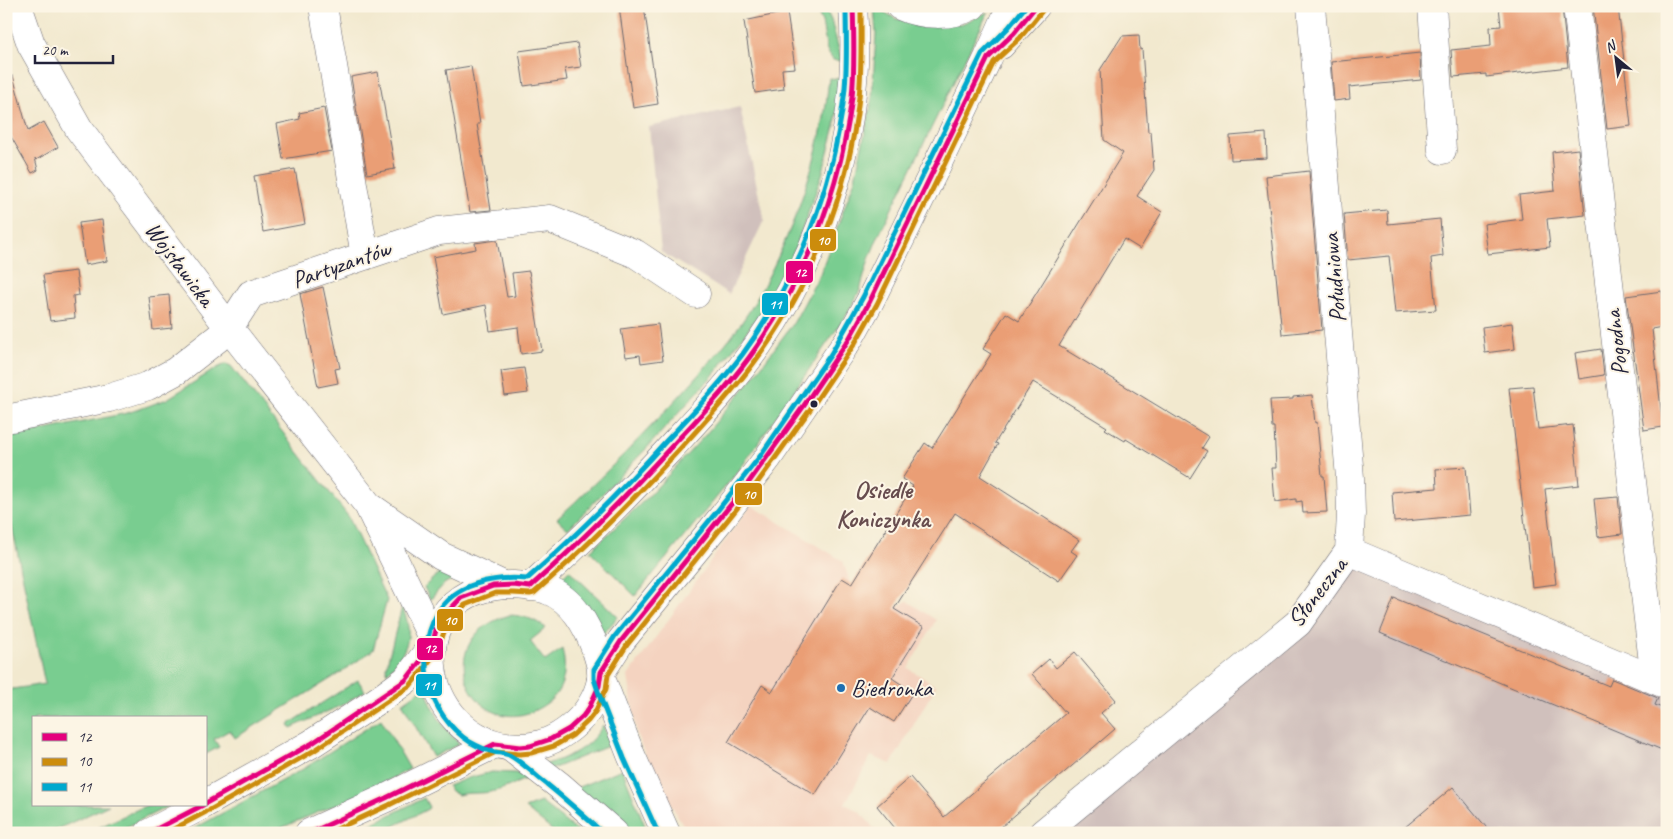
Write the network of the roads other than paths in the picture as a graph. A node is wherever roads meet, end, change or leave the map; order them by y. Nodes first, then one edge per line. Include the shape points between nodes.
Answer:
1 (18, 6) edge
2 (322, 6) edge
3 (834, 6) edge
4 (853, 6) edge
5 (900, 6) edge
6 (972, 6) edge
7 (1011, 6) edge
8 (1036, 6) edge
9 (1311, 6) edge
10 (1432, 6) edge
11 (1577, 6) edge
12 (855, 46) junction
13 (988, 58) junction
14 (1442, 150) dead end
15 (365, 256) junction
16 (696, 294) dead end
17 (229, 328) junction
18 (6, 419) edge
19 (368, 505) junction
20 (1349, 551) junction
21 (503, 585) junction
22 (530, 587) junction
23 (432, 643) junction
24 (601, 675) junction
25 (1661, 683) edge
26 (502, 745) junction
27 (208, 802) edge
28 (201, 806) edge
29 (149, 833) edge
30 (309, 833) edge
31 (614, 833) edge
32 (666, 833) edge
33 (1043, 833) edge

1 - 17 street, Wojsławicka via 31,44 79,129
2 - 15 street
3 - 12 street
4 - 12 street
5 - 6 street via 939,14
7 - 13 street
8 - 13 street
9 - 20 street, Południowa via 1350,478
10 - 14 street
11 - 25 street, Pogodna
12 - 22 street via 851,106 837,177 810,255 784,304 756,347 694,422 607,516
13 - 24 street via 870,301 837,358 749,482 621,641
15 - 16 street, Partyzantów via 439,231 550,219 636,254
15 - 17 street, Partyzantów via 251,294
17 - 18 street, Partyzantów via 196,356 148,386 109,398
17 - 19 street, Wojsławicka
19 - 21 street, Wojsławicka via 441,556
19 - 23 street, Wojsławicka
20 - 25 street, Słoneczna
20 - 33 street, Słoneczna via 1298,622
21 - 22 street
21 - 23 street via 461,598 441,620
22 - 24 street via 547,590 577,612 590,635
23 - 26 street via 437,686 450,712 470,734
23 - 27 street via 406,680 380,699 311,744
24 - 26 street via 589,708 569,729 530,746
24 - 32 street via 631,755
26 - 30 street
26 - 31 street via 560,786
28 - 29 street

